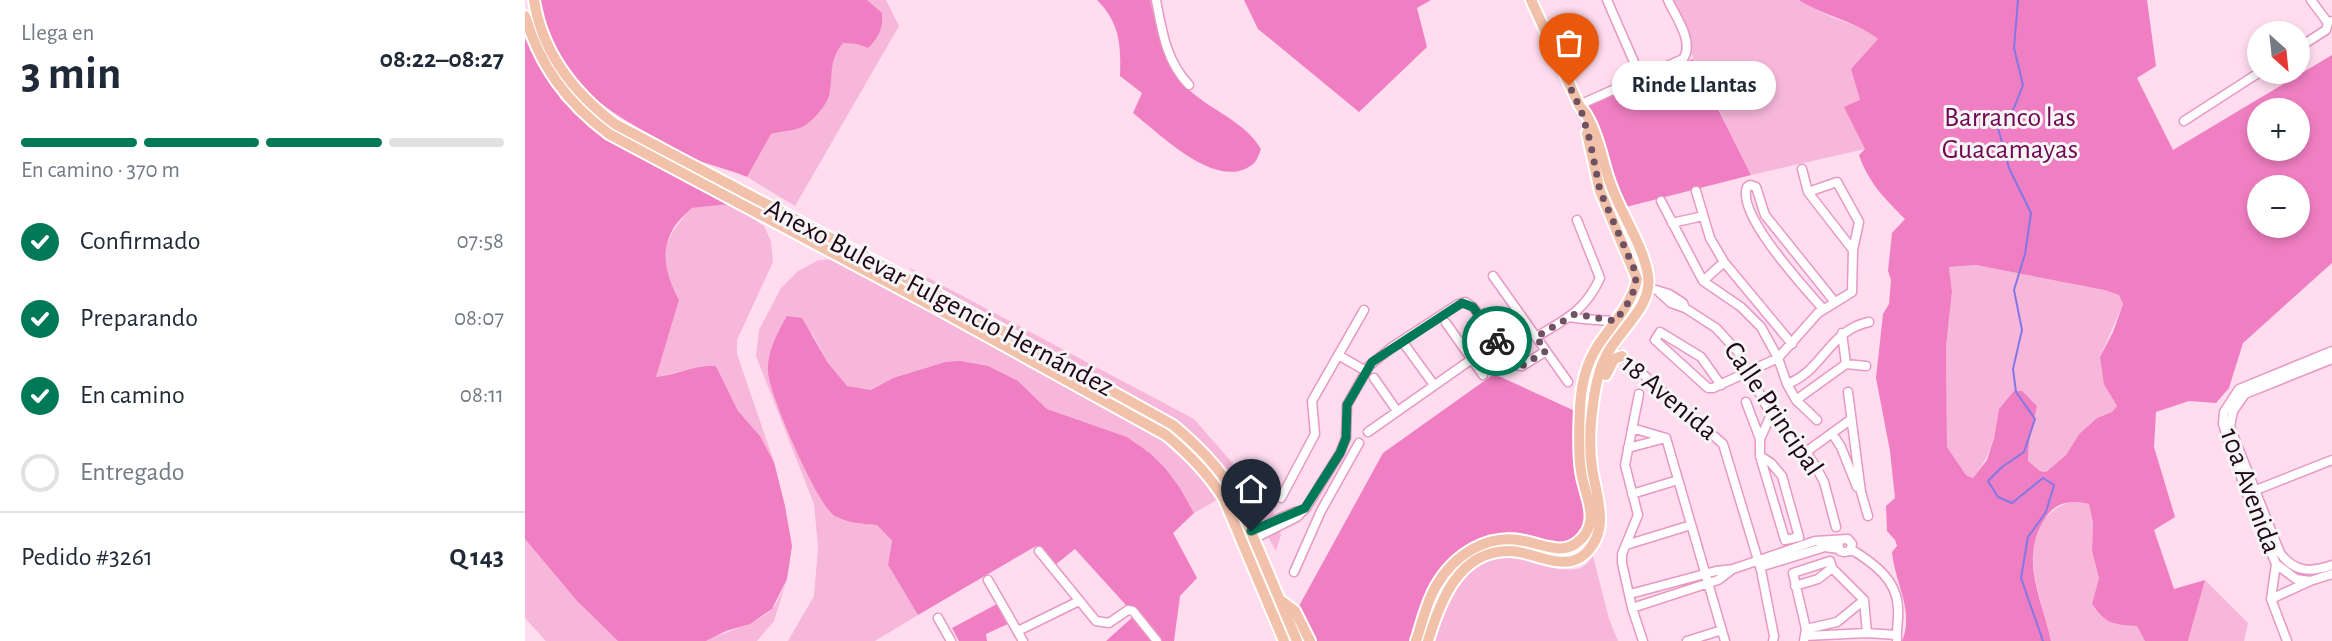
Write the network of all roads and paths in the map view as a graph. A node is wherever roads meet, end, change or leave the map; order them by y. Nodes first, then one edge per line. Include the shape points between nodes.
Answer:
1 (534, 0) edge
2 (1156, 0) edge
3 (1531, 0) edge
4 (1607, 0) edge
5 (1668, 0) edge
6 (2311, 0) edge
7 (525, 16) edge
8 (2330, 22) edge
9 (2310, 40) edge
10 (1641, 78) junction
11 (2247, 80) edge
12 (1189, 85) dead end
13 (1580, 108) junction
14 (2184, 121) dead end
15 (1802, 169) dead end
16 (1696, 191) dead end
17 (1808, 192) junction
18 (1661, 201) dead end
19 (1703, 216) junction
20 (1577, 220) dead end
21 (1672, 223) junction
22 (1853, 250) junction
23 (1796, 256) junction
24 (1724, 262) junction
25 (1786, 265) junction
26 (1493, 276) dead end
27 (1703, 282) junction
28 (1636, 283) junction
29 (1648, 287) junction
30 (1834, 301) junction
31 (1823, 309) junction
32 (1364, 310) dead end
33 (1572, 315) junction
34 (1869, 322) dead end
35 (1445, 323) dead end
36 (1614, 323) junction
37 (1842, 333) junction
38 (1536, 337) junction
39 (1402, 341) junction
40 (1792, 344) junction
41 (1609, 349) junction
42 (1546, 351) junction
43 (2332, 351) edge
44 (1338, 355) junction
45 (1622, 356) junction
46 (1778, 358) junction
47 (1472, 359) junction
48 (2332, 359) edge
49 (1846, 364) junction
50 (1866, 366) dead end
51 (1366, 371) junction
52 (1748, 372) junction
53 (1483, 375) dead end
54 (1374, 378) dead end
55 (1568, 382) dead end
56 (1787, 384) junction
57 (1434, 385) junction
58 (1721, 385) junction
59 (2242, 391) junction
60 (1848, 392) dead end
61 (1639, 394) dead end
62 (1796, 400) junction
63 (1746, 402) dead end
64 (1397, 411) junction
65 (1771, 415) junction
66 (1817, 420) dead end
67 (1850, 420) junction
68 (1632, 428) junction
69 (1368, 432) dead end
70 (1832, 433) junction
71 (1666, 438) junction
72 (1760, 439) junction
73 (1359, 443) dead end
74 (1628, 448) junction
75 (1806, 452) junction
76 (1760, 456) junction
77 (1336, 459) junction
78 (2332, 460) edge
79 (1592, 464) junction
80 (1346, 465) junction
81 (1678, 480) junction
82 (2256, 490) junction
83 (1861, 492) junction
84 (1632, 494) junction
85 (1281, 498) dead end
86 (1868, 516) dead end
87 (1691, 525) junction
88 (1836, 527) dead end
89 (1247, 538) junction
90 (1626, 545) junction
91 (1039, 551) dead end
92 (2276, 564) junction
93 (2332, 565) edge
94 (1760, 566) junction
95 (1832, 568) junction
96 (2291, 570) junction
97 (1294, 572) dead end
98 (2332, 574) edge
99 (1706, 579) junction
100 (988, 580) dead end
101 (2310, 581) junction
102 (1795, 586) junction
103 (1630, 594) junction
104 (1279, 599) junction
105 (2271, 599) junction
106 (1864, 600) junction
107 (1080, 601) junction
108 (1632, 608) junction
109 (938, 618) dead end
110 (1722, 630) junction
111 (1018, 631) junction
112 (1867, 633) junction
113 (1805, 635) edge
114 (1897, 638) edge
115 (951, 641) edge
116 (1023, 641) edge
117 (1157, 641) edge
118 (1284, 641) edge
119 (1297, 641) edge
120 (1310, 641) edge
121 (1416, 641) edge
122 (1428, 641) edge
123 (1643, 641) edge
124 (1687, 641) edge
125 (1725, 641) edge
126 (1773, 641) edge
127 (2287, 641) edge

1 - 89 main road, Anexo Bulevar Fulgencio Hernández via 543,33 565,75 606,117 1173,425 1223,473 1235,494
2 - 12 street via 1165,48
3 - 13 main road
4 - 10 street
5 - 10 street via 1687,41 1686,55
6 - 8 street
7 - 89 main road, Anexo Bulevar Fulgencio Hernández via 541,60 555,82 609,134 1166,435 1213,480
8 - 9 street
10 - 13 street
11 - 14 street
13 - 28 main road via 1600,191
13 - 29 main road via 1588,117 1611,186 1643,258
15 - 17 street
16 - 19 street
17 - 22 street
17 - 22 street via 1837,183 1858,222
18 - 21 street
19 - 21 street
19 - 24 street
20 - 33 street via 1600,278 1586,303
21 - 27 street
22 - 30 street via 1853,291
23 - 25 street
23 - 25 street via 1765,215 1756,187 1747,187 1753,220
23 - 30 street
24 - 27 street
24 - 40 street
25 - 31 street
26 - 38 street
27 - 46 street via 1751,316
28 - 29 street, Calle Principal
28 - 36 main road
29 - 41 main road via 1637,312
29 - 52 street, Calle Principal via 1683,303 1727,338
30 - 31 street
31 - 40 street
32 - 44 street
33 - 36 street
33 - 38 street
34 - 37 street
35 - 47 street
36 - 41 main road via 1605,343
36 - 121 main road via 1591,357 1582,384 1580,455 1590,523 1586,534 1567,548 1504,538 1475,547 1453,564 1435,587
37 - 49 street
37 - 56 street via 1806,373
38 - 42 street
39 - 42 street via 1465,302 1516,365
39 - 51 street
39 - 57 street
40 - 46 street
41 - 45 street, 18 Avenida
41 - 79 main road via 1593,403
42 - 55 street
43 - 59 street
44 - 51 street
44 - 85 street via 1312,401 1315,435
45 - 79 main road via 1611,362 1603,383
45 - 94 street, 18 Avenida via 1723,444
46 - 52 street
46 - 56 street
47 - 53 street
47 - 57 street
48 - 59 street
49 - 50 street
49 - 62 street
51 - 77 street via 1347,405 1346,438
52 - 58 street
52 - 65 street, Calle Principal
54 - 64 street
56 - 62 street
57 - 64 street
58 - 58 street via 1708,388 1655,340 1660,332 1701,357
59 - 82 street, 10a Avenida via 2230,427
59 - 92 street, 10a Avenida via 2228,403 2223,430
60 - 67 street
61 - 68 street
62 - 66 street
63 - 72 street
64 - 69 street
65 - 72 street
65 - 75 street, Calle Principal
67 - 70 street
67 - 83 street
68 - 71 street
68 - 74 street
70 - 75 street
70 - 83 street
71 - 74 street
71 - 81 street
72 - 76 street
73 - 80 street
74 - 84 street via 1625,465
75 - 88 street, Calle Principal via 1824,482
76 - 76 street via 1782,477 1799,537 1785,541
77 - 80 street
77 - 89 street via 1297,517
78 - 82 street
79 - 122 main road via 1601,516 1585,554 1558,562 1511,550 1480,558 1447,589
80 - 97 street
81 - 84 street
81 - 87 street
82 - 96 street, 10a Avenida
83 - 86 street
84 - 90 street via 1638,516
87 - 90 street
87 - 99 street
89 - 104 main road, Anexo Bulevar Fulgencio Hernández
89 - 118 main road, Anexo Bulevar Fulgencio Hernández
90 - 103 street via 1622,563
91 - 107 street
92 - 96 street, 10a Avenida
92 - 105 street
93 - 96 street via 2312,571
94 - 99 street via 1733,569 1718,580
94 - 114 street via 1776,554 1815,541 1840,545 1850,540 1851,549 1874,565 1892,586 1898,601
94 - 126 street, 18 Avenida
95 - 102 street via 1818,579
95 - 102 street via 1830,561 1794,571
95 - 106 street
96 - 101 street via 2296,579
98 - 101 street
99 - 103 street
99 - 108 street
99 - 110 street
100 - 111 street
101 - 105 street
102 - 113 street
103 - 108 street
104 - 119 main road, Anexo Bulevar Fulgencio Hernández
104 - 120 main road via 1295,611
105 - 127 street
106 - 112 street
106 - 113 street via 1838,622
107 - 111 street
107 - 117 street via 1095,621 1102,623 1133,611
108 - 123 street
109 - 115 street
110 - 124 street
110 - 125 street
111 - 116 street
112 - 113 street
112 - 114 street

